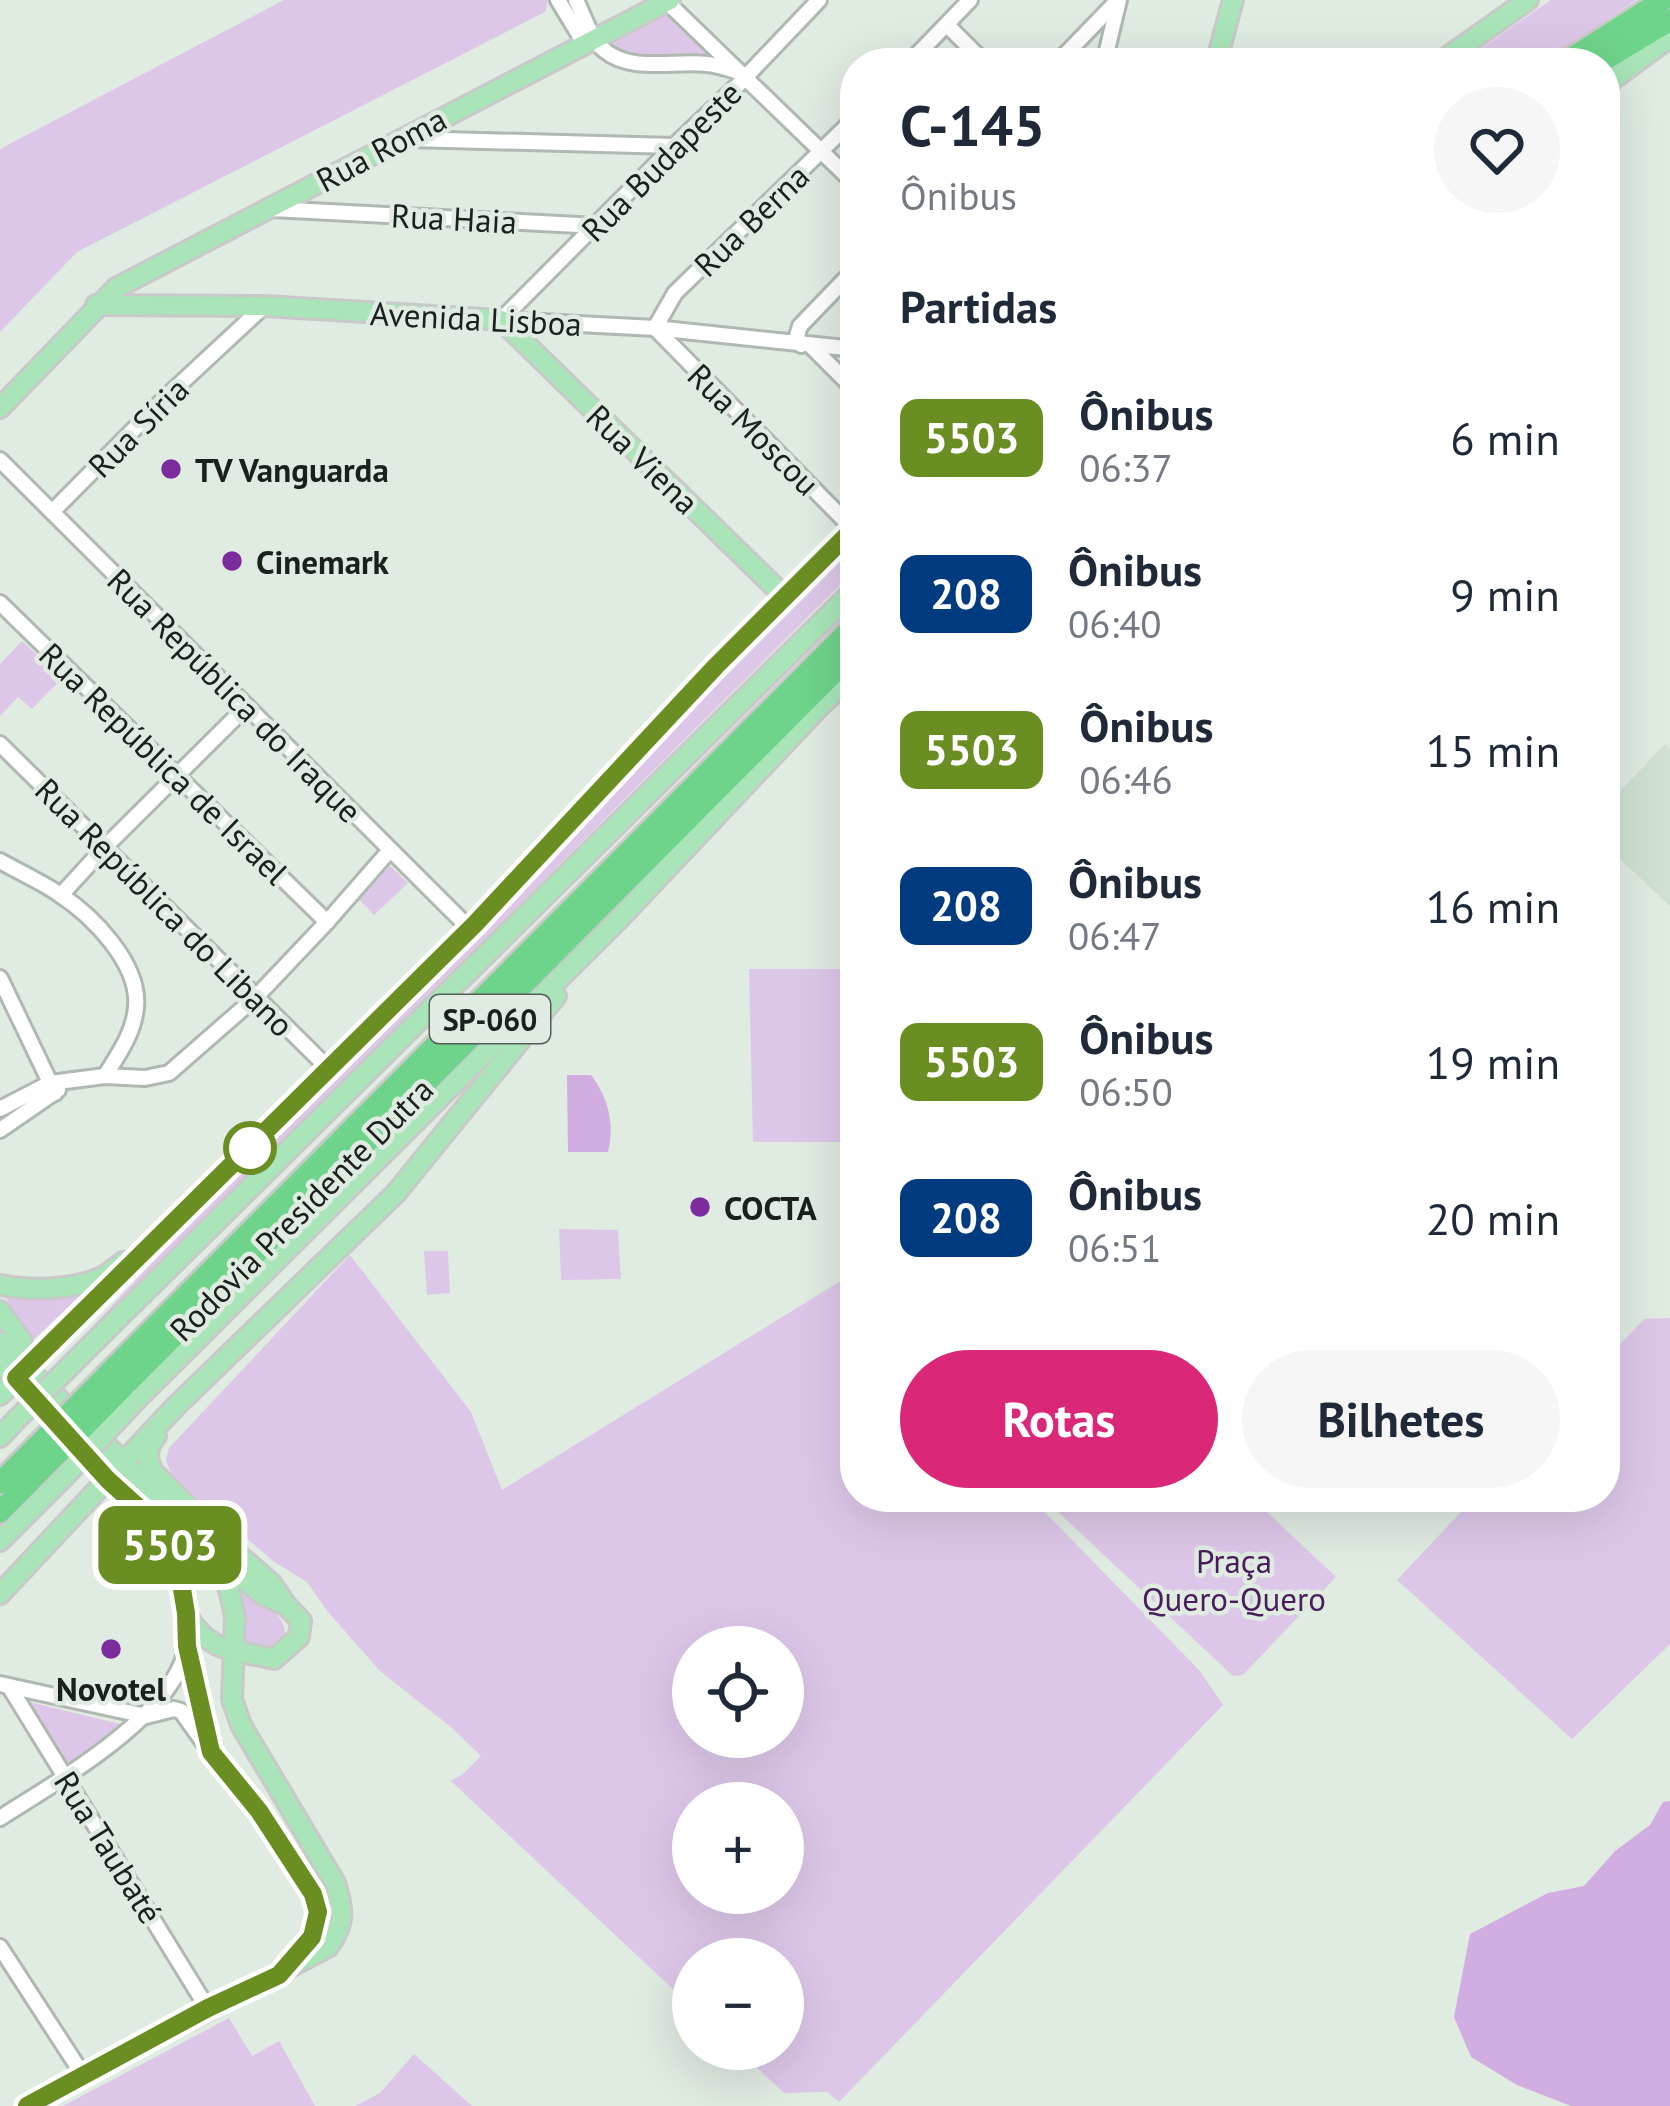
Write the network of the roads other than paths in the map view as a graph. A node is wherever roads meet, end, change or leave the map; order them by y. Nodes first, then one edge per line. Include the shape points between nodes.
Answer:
1 (558, 0) edge
2 (576, 0) edge
3 (819, 0) edge
4 (970, 0) edge
5 (1119, 0) edge
6 (1233, 0) edge
7 (1528, 0) edge
8 (1664, 0) edge
9 (668, 1) edge
10 (1670, 20) edge
11 (946, 26) junction
12 (1670, 39) edge
13 (589, 40) junction
14 (924, 48) edge
15 (969, 48) edge
16 (1072, 48) edge
17 (1108, 48) edge
18 (1220, 48) edge
19 (1460, 48) edge
20 (1588, 48) edge
21 (1620, 50) edge
22 (1620, 74) edge
23 (743, 75) junction
24 (451, 112) junction
25 (840, 133) edge
26 (404, 139) junction
27 (458, 140) junction
28 (674, 146) junction
29 (821, 151) junction
30 (840, 169) edge
31 (301, 191) junction
32 (268, 209) junction
33 (310, 211) junction
34 (597, 226) junction
35 (840, 284) edge
36 (97, 305) junction
37 (218, 305) junction
38 (264, 306) junction
39 (501, 320) junction
40 (655, 328) junction
41 (224, 342) junction
42 (806, 346) junction
43 (840, 348) edge
44 (840, 377) edge
45 (0, 408) edge
46 (0, 460) edge
47 (52, 512) junction
48 (840, 514) edge
49 (840, 542) edge
50 (785, 597) junction
51 (0, 603) edge
52 (840, 604) edge
53 (840, 641) edge
54 (840, 666) edge
55 (840, 687) edge
56 (247, 706) junction
57 (0, 744) edge
58 (176, 775) junction
59 (104, 848) junction
60 (390, 850) junction
61 (0, 861) edge
62 (61, 895) junction
63 (495, 903) junction
64 (618, 920) junction
65 (327, 922) junction
66 (470, 929) junction
67 (0, 978) edge
68 (256, 997) junction
69 (391, 1046) junction
70 (331, 1070) junction
71 (105, 1076) junction
72 (57, 1086) junction
73 (0, 1109) edge
74 (0, 1130) edge
75 (157, 1240) junction
76 (0, 1285) edge
77 (0, 1311) edge
78 (0, 1342) edge
79 (0, 1363) edge
80 (23, 1372) junction
81 (124, 1386) junction
82 (0, 1395) edge
83 (176, 1407) junction
84 (0, 1437) edge
85 (49, 1462) junction
86 (124, 1463) junction
87 (108, 1480) junction
88 (0, 1483) edge
89 (0, 1511) edge
90 (0, 1541) edge
91 (212, 1553) junction
92 (0, 1594) edge
93 (286, 1606) junction
94 (186, 1613) junction
95 (187, 1646) junction
96 (235, 1650) junction
97 (274, 1659) junction
98 (5, 1685) edge
99 (232, 1700) junction
100 (146, 1716) junction
101 (211, 1752) junction
102 (64, 1776) junction
103 (0, 1818) edge
104 (0, 1947) edge
105 (279, 1975) junction
106 (208, 2008) junction
107 (83, 2075) junction
108 (27, 2106) edge

1 - 13 street
2 - 13 street
3 - 23 street, Rua Budapeste
4 - 11 street
5 - 16 street
5 - 17 street
6 - 18 main road
7 - 19 main road
8 - 20 highway
9 - 13 main road, Rua Roma
9 - 23 street
10 - 21 highway
11 - 14 street
11 - 15 street
12 - 22 main road
13 - 23 street via 619,59 708,64
13 - 24 main road, Rua Roma
23 - 28 street, Rua Budapeste
23 - 29 street
24 - 26 main road, Rua Roma
24 - 27 street via 448,130
25 - 29 street, Rua Berna
26 - 27 street
26 - 31 main road, Rua Roma
27 - 28 street
28 - 34 street, Rua Budapeste
29 - 30 street
29 - 40 street, Rua Berna via 675,293
31 - 32 main road, Rua Roma
31 - 33 street
32 - 33 street, Rua Haia
32 - 36 main road, Rua Roma
33 - 34 street, Rua Haia
34 - 39 street, Rua Budapeste
35 - 42 street via 800,326 796,336
36 - 37 main road, Avenida Lisboa
36 - 45 main road, Rua Roma
37 - 38 main road, Avenida Lisboa
37 - 41 street
38 - 39 main road, Avenida Lisboa
38 - 41 street, Rua Síria
39 - 40 street, Avenida Lisboa
39 - 50 main road, Rua Viena
40 - 42 street, Avenida Lisboa
40 - 48 street, Rua Moscou
41 - 47 street, Rua Síria
42 - 43 street, Avenida Lisboa
42 - 44 street
46 - 47 street, Rua República do Iraque
47 - 56 street, Rua República do Iraque
49 - 50 main road
50 - 63 main road
51 - 58 street, Rua República de Israel
52 - 69 main road
53 - 81 highway, Rodovia Presidente Dutra / SP-060
54 - 81 highway, Rodovia Presidente Dutra / SP-060
55 - 64 main road
56 - 58 street
56 - 60 street, Rua República do Iraque
57 - 59 street, Rua República do Libano
58 - 59 street
58 - 65 street, Rua República de Israel
59 - 62 street
59 - 68 street, Rua República do Libano
60 - 65 street
60 - 66 street, Rua República do Iraque
61 - 62 street
62 - 71 street via 130,970 137,1004 131,1032
63 - 66 main road
63 - 69 main road
64 - 81 main road
64 - 83 main road via 396,1193
65 - 68 street
66 - 70 main road
67 - 72 street
68 - 70 street, Rua República do Libano
68 - 71 street via 170,1073
69 - 84 main road, bridge
70 - 75 main road
71 - 72 street
72 - 73 street
72 - 74 street
75 - 76 main road via 99,1279 22,1290
75 - 80 main road
77 - 80 main road via 21,1340
78 - 80 main road
79 - 80 main road
80 - 82 main road
80 - 86 main road
80 - 87 main road
81 - 85 highway, Rodovia Presidente Dutra / SP-060, bridge
83 - 86 main road
83 - 93 main road via 148,1450 153,1472
85 - 88 highway, Rodovia Presidente Dutra / SP-060
85 - 89 highway, Rodovia Presidente Dutra / SP-060
85 - 90 main road
86 - 87 main road
86 - 91 main road
87 - 92 main road
87 - 94 main road via 160,1527 178,1565
91 - 93 main road
91 - 96 main road via 229,1589
93 - 97 main road via 302,1630
94 - 95 main road
94 - 96 main road via 206,1641
95 - 100 street via 176,1678
95 - 101 main road
96 - 97 main road
96 - 99 main road
97 - 99 main road via 254,1669
98 - 100 street
98 - 102 street, Rua Taubaté
99 - 105 main road via 343,1907 328,1947
100 - 101 street via 181,1711
100 - 102 street
101 - 105 main road via 313,1894 312,1937
102 - 103 street
102 - 106 street, Rua Taubaté
104 - 107 street
105 - 106 main road
106 - 107 main road
107 - 108 main road

